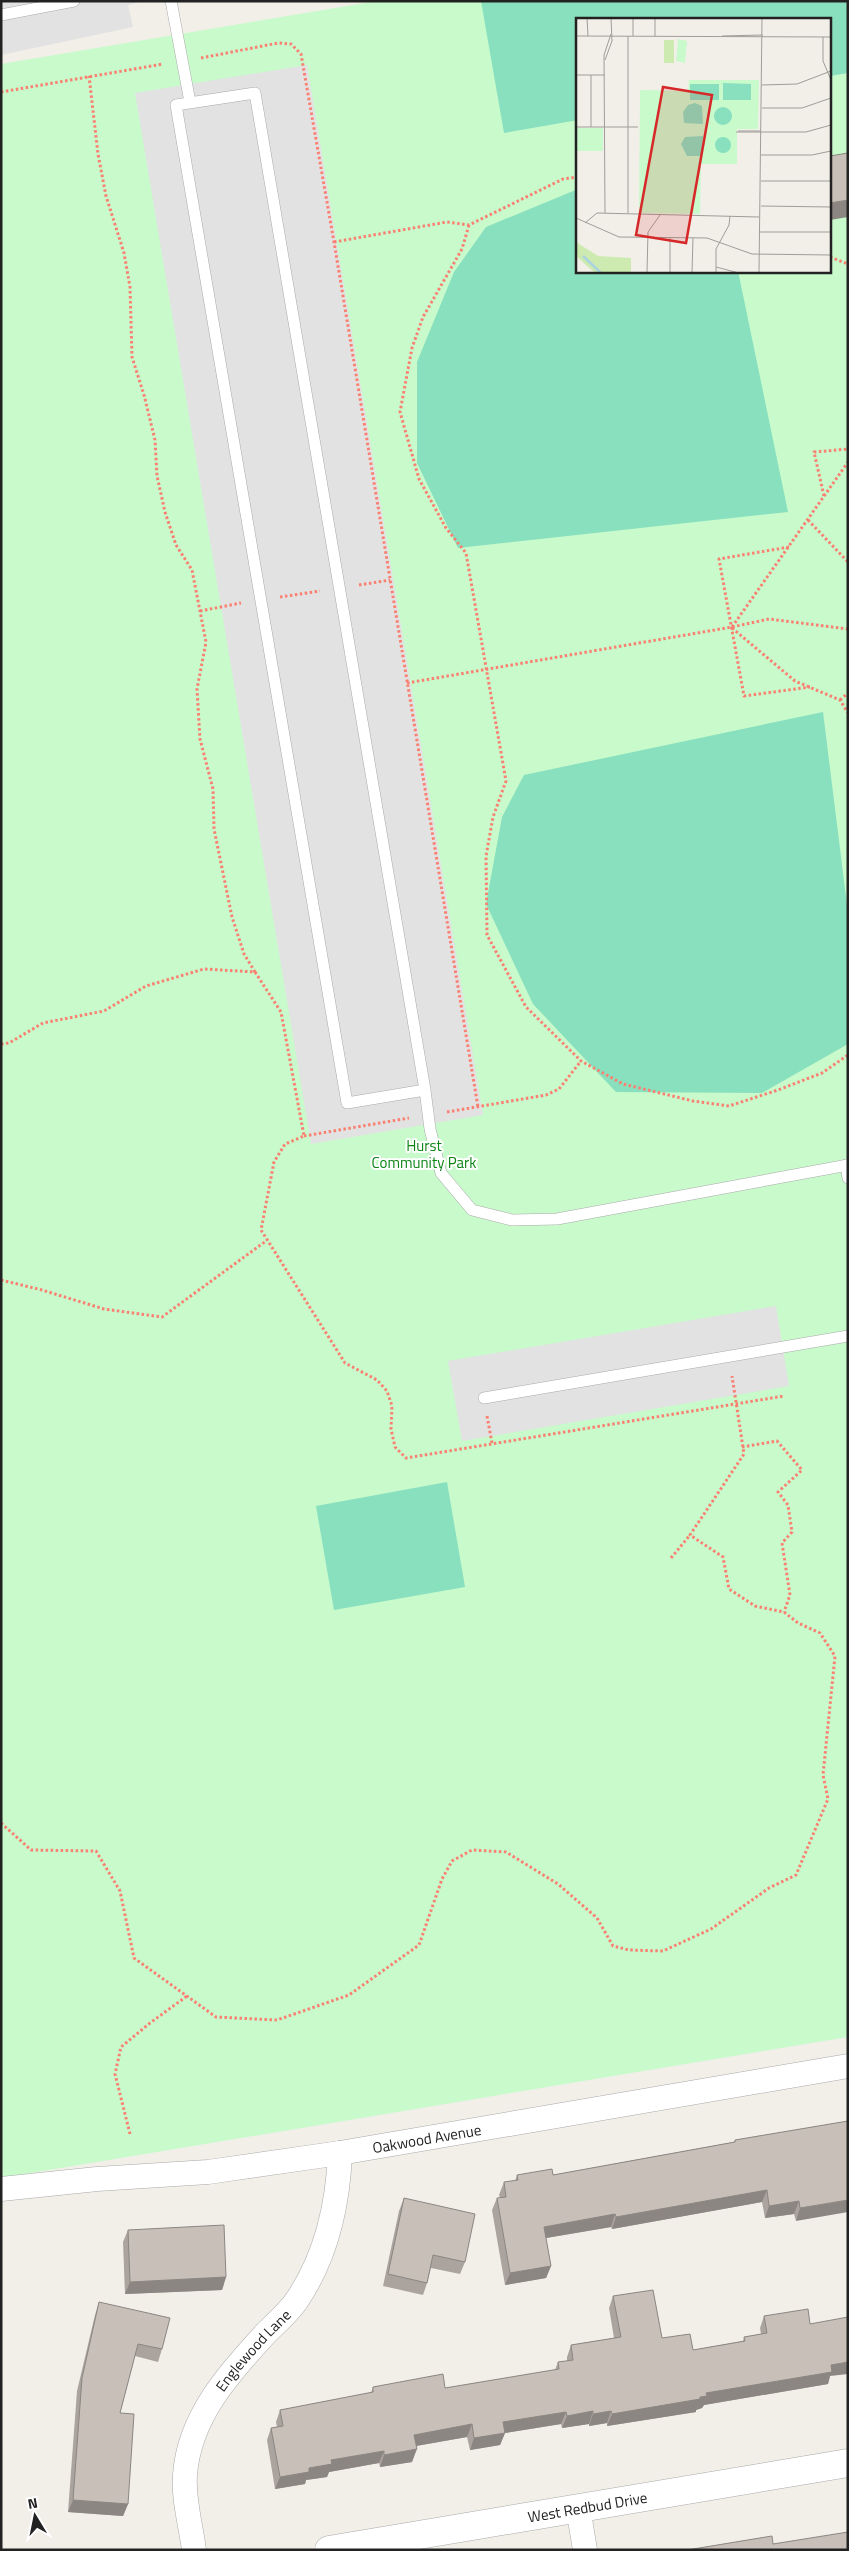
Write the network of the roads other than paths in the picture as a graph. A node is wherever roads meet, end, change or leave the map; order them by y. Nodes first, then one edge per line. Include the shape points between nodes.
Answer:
1 (74, 1) edge
2 (172, 1) edge
3 (13, 7) edge
4 (1, 15) edge
5 (190, 102) junction
6 (425, 1090) junction
7 (847, 1165) edge
8 (848, 1178) edge
9 (848, 1336) edge
10 (484, 1398) road end
11 (848, 2066) edge
12 (340, 2153) junction
13 (1, 2189) edge
14 (848, 2463) edge
15 (578, 2506) junction
16 (194, 2550) edge
17 (329, 2550) edge
18 (585, 2550) edge

1 - 3 lane
2 - 5 lane
3 - 4 lane
5 - 6 lane via 256,93
5 - 6 lane via 176,105 347,1103
6 - 7 lane via 441,1173 472,1210 512,1220 557,1219
7 - 8 lane
9 - 10 lane
11 - 12 street, Oakwood Avenue
12 - 13 street, Oakwood Avenue via 208,2172
12 - 16 street, Englewood Lane via 339,2186 319,2262 296,2302 233,2369 195,2432 185,2475
14 - 15 street, West Redbud Drive
15 - 17 street, West Redbud Drive
15 - 18 street

